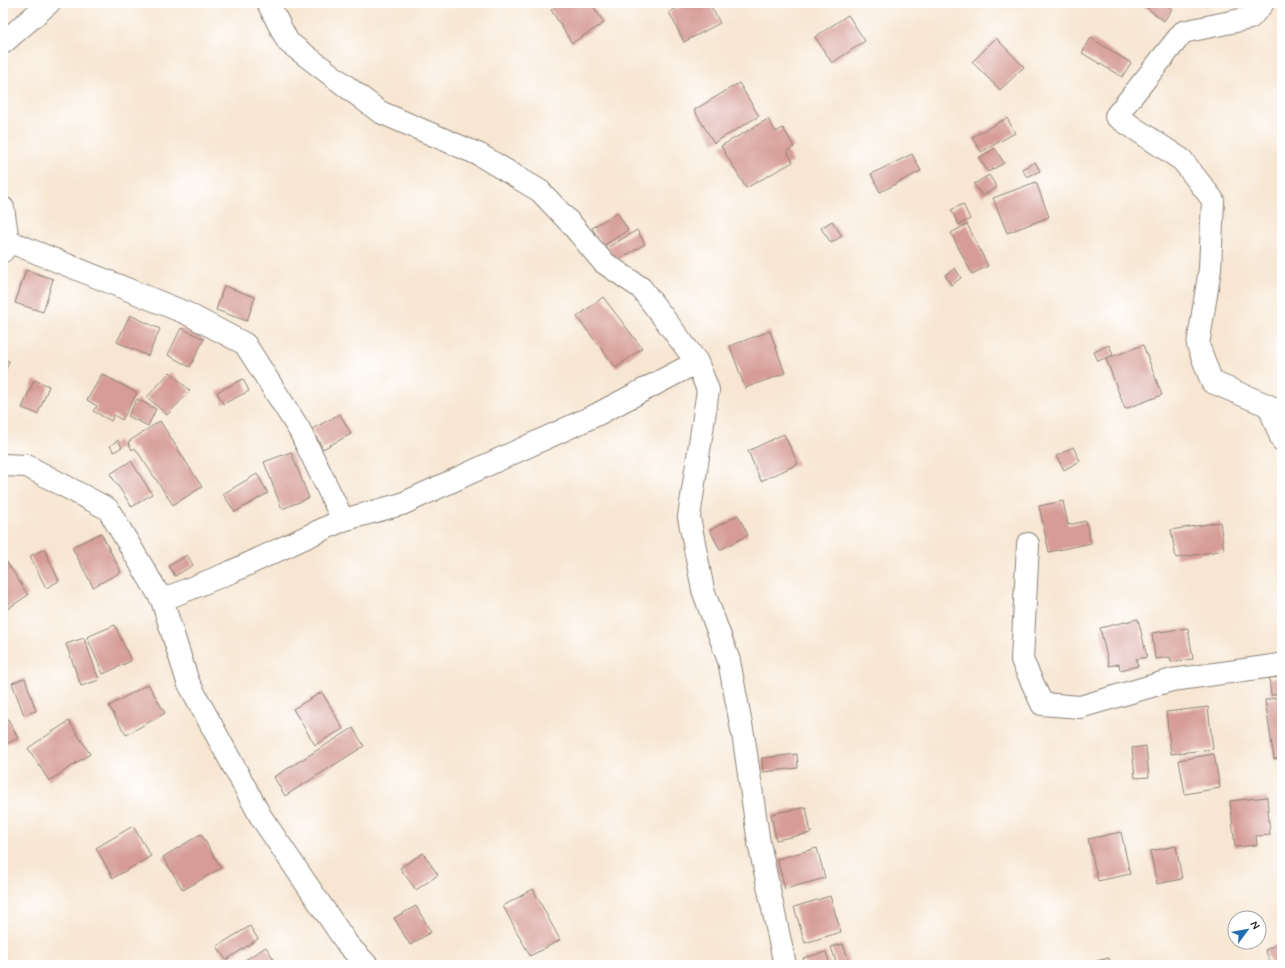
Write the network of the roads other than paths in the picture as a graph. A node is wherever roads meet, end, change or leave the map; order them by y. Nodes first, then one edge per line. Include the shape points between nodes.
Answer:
1 (49, 3) edge
2 (268, 3) edge
3 (1263, 3) edge
4 (3, 43) edge
5 (3, 208) edge
6 (6, 246) edge
7 (697, 362) junction
8 (1282, 440) edge
9 (3, 452) edge
10 (3, 465) edge
11 (28, 466) junction
12 (343, 520) junction
13 (1028, 544) dead end
14 (162, 600) junction
15 (1282, 666) edge
16 (367, 965) edge
17 (785, 965) edge

1 - 4 street
2 - 7 street via 288,42 380,112 480,155 540,191 603,262 641,288
3 - 8 street via 1250,18 1184,32 1116,116 1182,160 1213,200 1210,269 1198,345 1212,382 1269,406
5 - 6 street
6 - 12 street via 186,313 245,344 300,429
7 - 12 street via 596,416 402,504
7 - 17 street via 708,390 689,517 702,590 729,660 759,843
9 - 11 street
10 - 11 street
11 - 14 street via 108,509
12 - 14 street via 231,572
13 - 15 street via 1022,660 1042,704 1080,707 1172,680
14 - 16 street via 188,682 261,817 348,945

